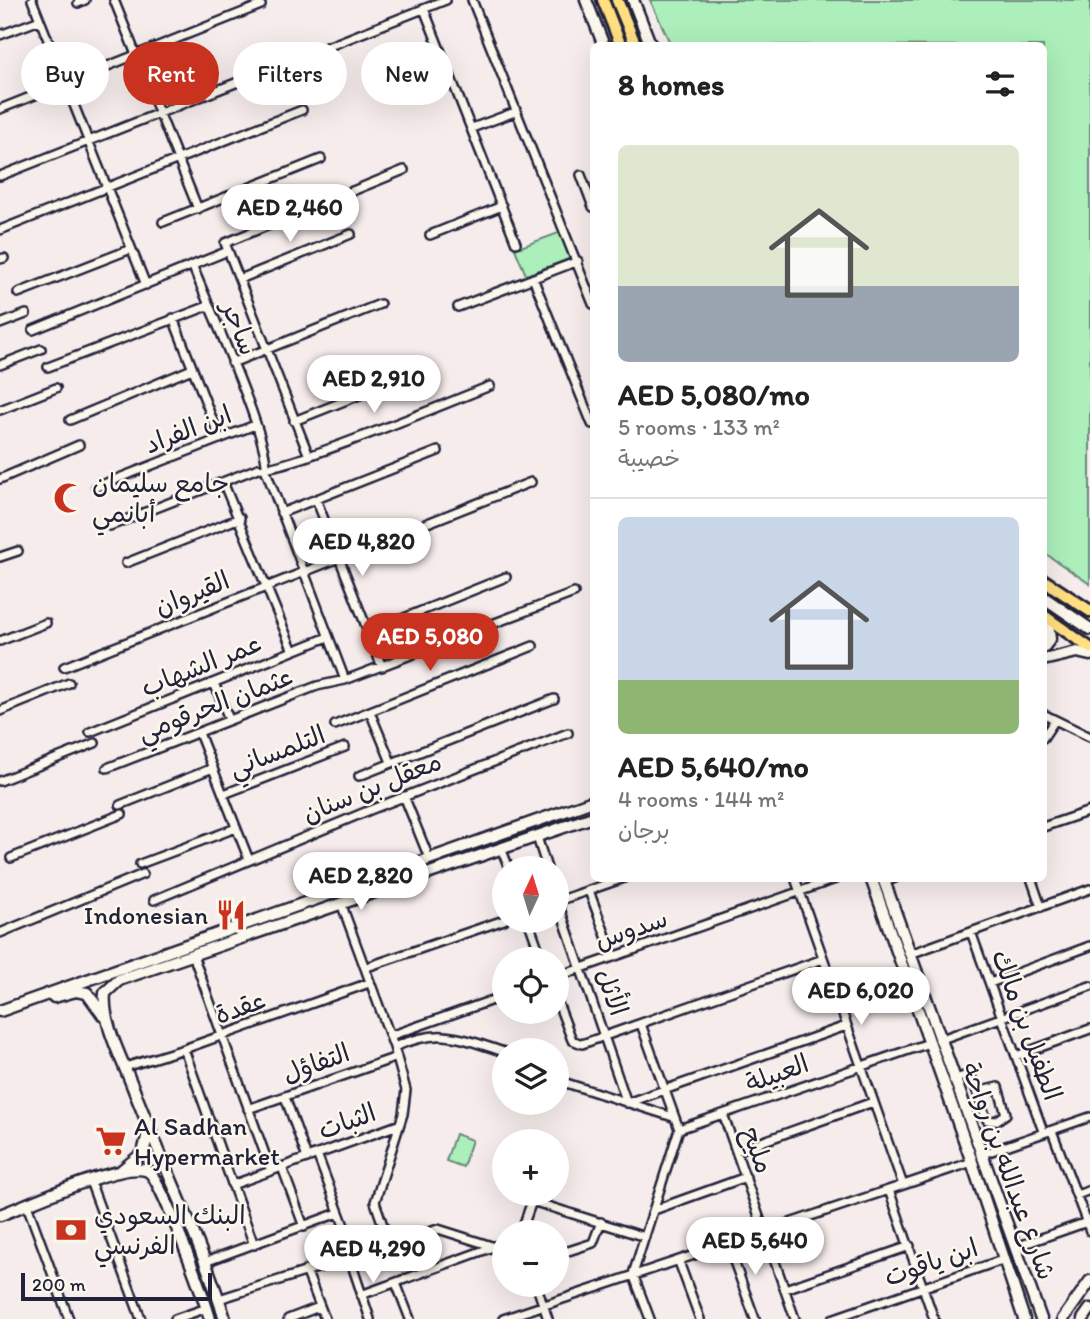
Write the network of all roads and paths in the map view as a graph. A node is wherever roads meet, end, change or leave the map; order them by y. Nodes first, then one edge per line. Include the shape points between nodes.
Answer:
1 (32, 0) edge
2 (114, 0) edge
3 (446, 0) edge
4 (472, 0) edge
5 (586, 0) edge
6 (603, 0) edge
7 (617, 0) edge
8 (633, 0) edge
9 (261, 5) dead end
10 (424, 9) junction
11 (40, 20) junction
12 (0, 36) edge
13 (49, 42) edge
14 (131, 42) edge
15 (168, 42) edge
16 (602, 42) edge
17 (619, 42) edge
18 (634, 42) edge
19 (649, 42) edge
20 (21, 100) edge
21 (74, 105) edge
22 (157, 105) edge
23 (0, 108) edge
24 (302, 110) dead end
25 (514, 112) junction
26 (160, 113) junction
27 (472, 128) junction
28 (88, 141) junction
29 (178, 159) junction
30 (321, 159) dead end
31 (404, 170) dead end
32 (581, 175) dead end
33 (0, 176) edge
34 (107, 187) junction
35 (590, 199) edge
36 (502, 206) junction
37 (198, 209) junction
38 (163, 222) dead end
39 (0, 230) edge
40 (351, 234) dead end
41 (430, 235) dead end
42 (516, 243) dead end
43 (227, 247) junction
44 (131, 249) junction
45 (578, 261) junction
46 (192, 267) junction
47 (533, 278) junction
48 (240, 279) junction
49 (146, 285) junction
50 (18, 293) dead end
51 (590, 295) edge
52 (380, 304) dead end
53 (208, 306) junction
54 (458, 307) dead end
55 (26, 314) dead end
56 (173, 318) junction
57 (0, 324) edge
58 (33, 330) dead end
59 (41, 349) dead end
60 (266, 349) junction
61 (232, 363) junction
62 (0, 365) edge
63 (48, 367) dead end
64 (192, 369) junction
65 (410, 375) dead end
66 (490, 386) dead end
67 (56, 388) dead end
68 (0, 410) edge
69 (590, 419) edge
70 (70, 420) dead end
71 (295, 421) junction
72 (255, 425) junction
73 (220, 439) junction
74 (79, 445) dead end
75 (438, 451) dead end
76 (309, 456) junction
77 (266, 471) junction
78 (0, 479) edge
79 (223, 482) junction
80 (531, 482) dead end
81 (96, 487) dead end
82 (316, 499) junction
83 (281, 513) junction
84 (240, 518) junction
85 (110, 526) dead end
86 (18, 551) dead end
87 (0, 557) edge
88 (339, 558) junction
89 (126, 564) dead end
90 (302, 572) junction
91 (506, 577) dead end
92 (1047, 583) edge
93 (267, 586) junction
94 (574, 593) dead end
95 (1047, 600) edge
96 (1090, 611) edge
97 (1047, 617) edge
98 (46, 623) dead end
99 (1047, 625) edge
100 (1090, 629) edge
101 (369, 632) junction
102 (328, 636) junction
103 (0, 641) edge
104 (1047, 643) edge
105 (533, 646) dead end
106 (1090, 648) edge
107 (293, 651) junction
108 (1090, 655) edge
109 (1047, 659) edge
110 (64, 667) dead end
111 (382, 667) junction
112 (345, 680) junction
113 (69, 683) dead end
114 (214, 683) junction
115 (554, 699) dead end
116 (0, 711) edge
117 (370, 712) junction
118 (1047, 716) edge
119 (229, 719) junction
120 (1055, 720) junction
121 (335, 725) dead end
122 (90, 732) dead end
123 (1047, 732) edge
124 (199, 733) junction
125 (568, 733) dead end
126 (1090, 737) edge
127 (95, 743) dead end
128 (345, 747) dead end
129 (391, 762) junction
130 (107, 768) dead end
131 (213, 768) junction
132 (359, 776) dead end
133 (0, 781) edge
134 (224, 794) junction
135 (404, 796) junction
136 (590, 802) edge
137 (1090, 811) edge
138 (590, 818) edge
139 (1047, 826) edge
140 (236, 828) junction
141 (537, 837) junction
142 (501, 848) junction
143 (504, 856) edge
144 (543, 856) edge
145 (11, 858) dead end
146 (429, 858) junction
147 (249, 860) junction
148 (140, 864) dead end
149 (143, 874) dead end
150 (613, 882) edge
151 (796, 882) edge
152 (827, 882) edge
153 (873, 882) edge
154 (888, 882) edge
155 (1032, 882) edge
156 (1090, 889) edge
157 (589, 891) junction
158 (799, 892) junction
159 (569, 896) edge
160 (154, 900) dead end
161 (341, 903) junction
162 (1041, 907) junction
163 (492, 924) edge
164 (971, 932) junction
165 (0, 933) edge
166 (569, 933) edge
167 (1090, 946) edge
168 (909, 954) junction
169 (193, 955) junction
170 (614, 957) junction
171 (823, 959) junction
172 (367, 967) junction
173 (581, 969) junction
174 (569, 973) edge
175 (369, 983) junction
176 (989, 983) junction
177 (1090, 986) edge
178 (42, 997) junction
179 (492, 1000) edge
180 (0, 1011) edge
181 (1001, 1018) junction
182 (107, 1021) junction
183 (566, 1024) edge
184 (641, 1024) junction
185 (846, 1026) junction
186 (1090, 1029) edge
187 (222, 1035) junction
188 (390, 1036) junction
189 (606, 1037) junction
190 (934, 1041) junction
191 (394, 1047) junction
192 (492, 1048) edge
193 (184, 1049) junction
194 (397, 1056) junction
195 (1016, 1056) junction
196 (860, 1065) junction
197 (125, 1067) junction
198 (953, 1080) junction
199 (569, 1084) edge
200 (664, 1090) junction
201 (976, 1093) junction
202 (285, 1097) junction
203 (873, 1102) junction
204 (627, 1103) junction
205 (248, 1109) junction
206 (723, 1114) junction
207 (673, 1117) junction
208 (1090, 1117) edge
209 (398, 1125) junction
210 (679, 1129) junction
211 (1052, 1131) junction
212 (149, 1132) junction
213 (1043, 1132) junction
214 (736, 1151) junction
215 (317, 1154) junction
216 (307, 1158) junction
217 (976, 1159) junction
218 (282, 1167) junction
219 (121, 1170) junction
220 (271, 1171) junction
221 (746, 1177) junction
222 (90, 1181) junction
223 (232, 1185) junction
224 (903, 1185) junction
225 (889, 1190) junction
226 (1090, 1190) edge
227 (1077, 1195) junction
228 (27, 1205) junction
229 (654, 1210) junction
230 (338, 1213) junction
231 (0, 1215) edge
232 (525, 1220) edge
233 (601, 1222) junction
234 (1087, 1222) junction
235 (304, 1227) junction
236 (765, 1231) junction
237 (1090, 1231) edge
238 (645, 1237) junction
239 (254, 1245) junction
240 (729, 1245) junction
241 (390, 1246) junction
242 (492, 1246) edge
243 (910, 1246) junction
244 (1016, 1247) junction
245 (492, 1248) edge
246 (569, 1251) edge
247 (352, 1256) junction
248 (1005, 1259) junction
249 (205, 1262) junction
250 (679, 1262) junction
251 (306, 1270) junction
252 (633, 1275) junction
253 (1090, 1281) edge
254 (396, 1283) junction
255 (923, 1285) junction
256 (785, 1289) junction
257 (361, 1295) junction
258 (540, 1297) edge
259 (219, 1299) junction
260 (543, 1305) junction
261 (319, 1307) junction
262 (207, 1308) junction
263 (1090, 1310) edge
264 (69, 1319) edge
265 (141, 1319) edge
266 (175, 1319) edge
267 (210, 1319) edge
268 (225, 1319) edge
269 (288, 1319) edge
270 (325, 1319) edge
271 (370, 1319) edge
272 (410, 1319) edge
273 (503, 1319) edge
274 (548, 1319) edge
275 (650, 1319) edge
276 (700, 1319) edge
277 (755, 1319) edge
278 (795, 1319) edge
279 (831, 1319) edge
280 (934, 1319) edge
281 (1024, 1319) edge
282 (1041, 1319) edge
283 (1063, 1319) edge
284 (1083, 1319) edge

1 - 11 street
2 - 14 street
3 - 10 street
4 - 25 street
5 - 16 street
6 - 17 main road
7 - 18 main road
8 - 19 street
9 - 15 street
10 - 26 street
10 - 27 street
11 - 12 street
11 - 13 street
20 - 23 street
21 - 28 street
22 - 26 street
24 - 29 street
25 - 27 street
25 - 45 street
26 - 28 street
26 - 29 street
27 - 36 street
28 - 33 street
28 - 34 street
29 - 34 street
29 - 37 street
30 - 37 street
31 - 43 street
32 - 35 street
34 - 39 street
34 - 44 street
36 - 41 street
36 - 42 street
37 - 38 street
40 - 48 street
43 - 46 street
43 - 48 street
44 - 49 street
44 - 50 street
45 - 47 street
45 - 51 street
46 - 49 street
46 - 53 street, ساجر
47 - 54 street
47 - 69 street
48 - 60 street
49 - 58 street
52 - 60 street
53 - 56 street
53 - 61 street, ساجر
55 - 57 street
56 - 63 street
56 - 64 street
59 - 62 street
60 - 61 street
60 - 71 street
61 - 72 street, ساجر
64 - 70 street
64 - 73 street
65 - 71 street
66 - 76 street
67 - 68 street
71 - 76 street
72 - 73 street, ابن الفراد
72 - 77 street, ساجر
73 - 81 street, ابن الفراد
74 - 78 street
75 - 82 street
76 - 77 street
77 - 79 street via 258,468
77 - 83 street, ساجر
79 - 84 street
79 - 85 street
80 - 88 street, القيروان
82 - 83 street
82 - 88 street
83 - 90 street, ساجر
84 - 89 street
84 - 93 street
86 - 87 street
88 - 90 street, القيروان
88 - 101 street
90 - 93 street, القيروان
90 - 102 street, ساجر
91 - 101 street
92 - 96 main road
93 - 107 street
93 - 110 street, القيروان
94 - 111 street, عثمان الحرقومي
95 - 100 street
97 - 106 main road
98 - 103 street
99 - 104 street
101 - 111 street
102 - 107 street, عمر الشهاب
102 - 112 street, ساجر
105 - 117 street
107 - 114 street, عمر الشهاب
108 - 109 street via 1077,652
111 - 112 street, عثمان الحرقومي
112 - 119 street, عثمان الحرقومي
113 - 116 street
114 - 119 street
114 - 122 street, عمر الشهاب
115 - 129 street
117 - 121 street
117 - 129 street
118 - 120 street
119 - 124 street, عثمان الحرقومي
120 - 123 street
120 - 126 street
124 - 130 street, عثمان الحرقومي
124 - 131 street
125 - 135 street, معقل بن سنان
127 - 133 street
128 - 134 street, التلمساني
129 - 132 street
131 - 134 street
131 - 145 street
134 - 140 street
135 - 146 street
135 - 147 street, معقل بن سنان
136 - 146 street
137 - 139 street
138 - 141 street
140 - 147 street
140 - 148 street
141 - 142 street
141 - 144 street
142 - 143 street
142 - 161 street
146 - 178 street
147 - 160 street, معقل بن سنان
149 - 165 street
150 - 157 street
151 - 158 street
152 - 158 street, سدوس
153 - 190 street, شارع عبدالله بن رواحة
154 - 168 street, شارع عبدالله بن رواحة
155 - 162 street
156 - 162 street
157 - 159 street
157 - 170 street
158 - 170 street, سدوس
158 - 171 street
161 - 169 street
161 - 172 street
162 - 164 street
163 - 172 street
164 - 168 street
164 - 176 street, الطفيل بن مالك
166 - 173 street, الأثل
167 - 176 street
168 - 190 street, شارع عبدالله بن رواحة
169 - 182 street via 119,980 105,993
169 - 187 street
170 - 173 street, سدوس
171 - 184 street
171 - 185 street
172 - 175 street
173 - 174 street, سدوس
173 - 189 street, الأثل
175 - 187 street, عقدة
175 - 188 street
176 - 181 street, الطفيل بن مالك
177 - 181 street, العبيلة
178 - 180 street
178 - 182 street via 87,993
179 - 188 street
181 - 190 street, العبيلة
181 - 195 street, الطفيل بن مالك
182 - 197 street
183 - 189 street via 572,1040 582,1044
184 - 189 street
184 - 200 street
185 - 196 street
185 - 200 street
186 - 195 street
187 - 193 street, عقدة
187 - 205 street
188 - 191 street
189 - 204 street, الأثل
190 - 196 street, العبيلة
190 - 198 street, شارع عبدالله بن رواحة
190 - 217 street, شارع عبدالله بن رواحة
191 - 192 street via 424,1034
191 - 194 street
193 - 197 street, عقدة
193 - 223 street
194 - 202 street, التفاؤل
194 - 209 street via 406,1090
195 - 213 street, الطفيل بن مالك
196 - 203 street
196 - 206 street, العبيلة
197 - 212 street
198 - 201 street via 970,1074
198 - 217 street, شارع عبدالله بن رواحة
199 - 204 street
200 - 204 street
200 - 207 street
201 - 201 street via 987,1120 996,1121 1006,1114 998,1087
202 - 205 street, التفاؤل
202 - 216 street
203 - 214 street
203 - 224 street
204 - 207 street
205 - 220 street
206 - 210 street, العبيلة
206 - 214 street, مليح
207 - 210 street
208 - 211 street
209 - 215 street, الثبات
209 - 241 street via 374,1202
210 - 229 street
211 - 213 street
211 - 227 street, الطفيل بن مالك
212 - 219 street via 143,1153
212 - 249 street
213 - 217 street
214 - 221 street, مليح
215 - 216 street, الثبات
215 - 230 street
216 - 218 street, الثبات
217 - 224 street
217 - 244 street, شارع عبدالله بن رواحة
217 - 248 street, شارع عبدالله بن رواحة
218 - 220 street, الثبات
218 - 235 street
219 - 222 street
219 - 262 street via 146,1170 155,1177
220 - 223 street, الثبات
221 - 229 street
221 - 236 street, مليح
222 - 228 street
222 - 265 street
223 - 239 street
224 - 225 street
225 - 236 street
225 - 243 street
226 - 227 street
227 - 234 street, الطفيل بن مالك
228 - 231 street
228 - 264 street
229 - 238 street
230 - 235 street
230 - 247 street
232 - 233 street via 532,1201
233 - 238 street
233 - 246 street via 593,1243
234 - 237 street, الطفيل بن مالك
234 - 244 street, ابن ياقوت
235 - 239 street
236 - 240 street
236 - 256 street, مليح
238 - 252 street
239 - 249 street
240 - 250 street
240 - 277 street
241 - 242 street via 438,1229
241 - 247 street
243 - 255 street
243 - 256 street
244 - 282 street, شارع عبدالله بن رواحة
245 - 254 street
247 - 251 street
247 - 257 street
248 - 255 street, ابن ياقوت
248 - 281 street, شارع عبدالله بن رواحة
249 - 259 street
250 - 252 street
250 - 276 street
251 - 259 street
251 - 261 street
252 - 260 street
252 - 275 street
253 - 283 street
254 - 257 street
254 - 272 street
255 - 279 street, ابن ياقوت
255 - 280 street
256 - 278 street, مليح
257 - 271 street
258 - 260 street
259 - 268 street
260 - 273 street
260 - 274 street
261 - 269 street
261 - 270 street
262 - 266 street
262 - 267 street
263 - 284 street

